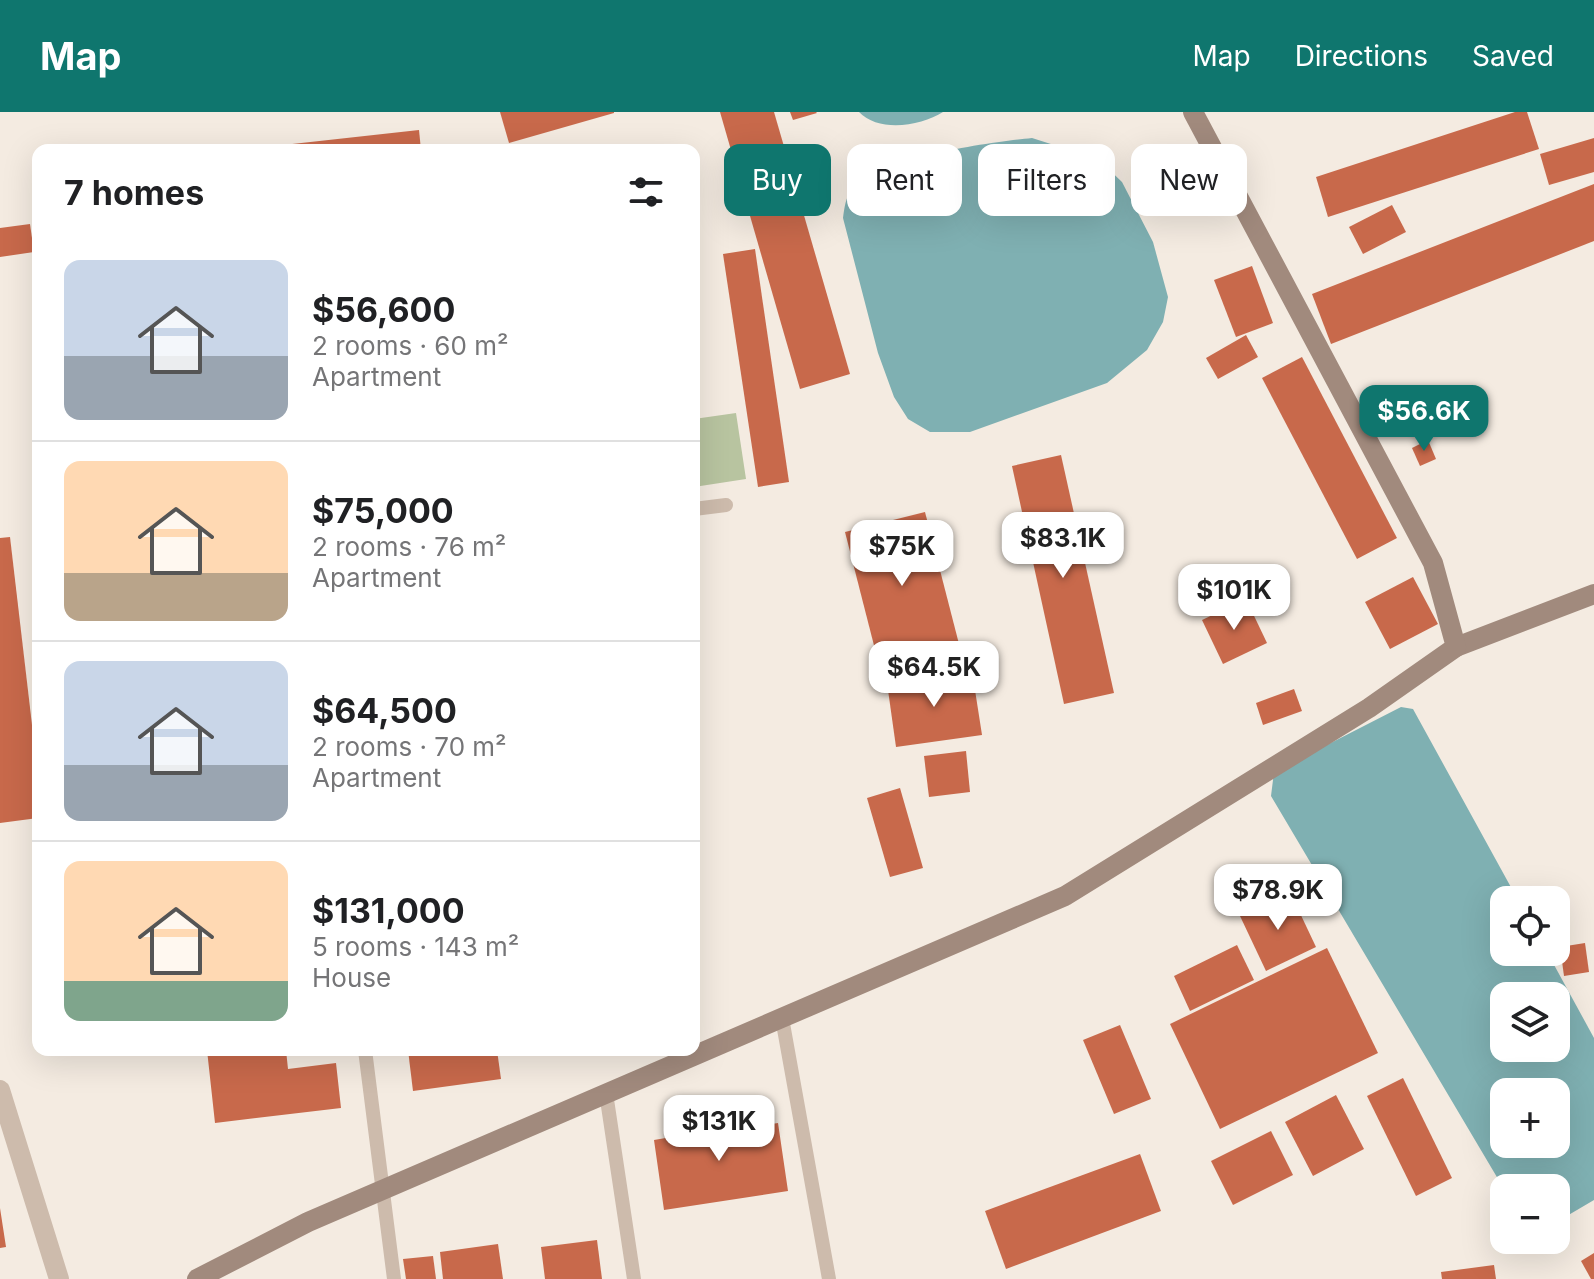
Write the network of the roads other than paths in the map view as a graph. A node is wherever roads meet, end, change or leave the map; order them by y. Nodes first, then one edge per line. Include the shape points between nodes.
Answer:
1 (1193, 112) edge
2 (726, 505) dead end
3 (700, 508) edge
4 (1594, 594) edge
5 (1456, 647) junction
6 (782, 1018) junction
7 (700, 1053) edge
8 (366, 1056) edge
9 (693, 1056) edge
10 (0, 1090) edge
11 (606, 1093) junction
12 (382, 1190) junction
13 (59, 1279) edge
14 (197, 1279) edge
15 (394, 1279) edge
16 (634, 1279) edge
17 (829, 1279) edge

1 - 5 street via 1433,563
2 - 3 lane
4 - 5 street
5 - 6 street via 1369,708 1065,896
6 - 7 street
6 - 17 lane
8 - 12 lane
9 - 11 street
10 - 13 street
11 - 12 street
11 - 16 lane
12 - 14 street
12 - 15 lane

